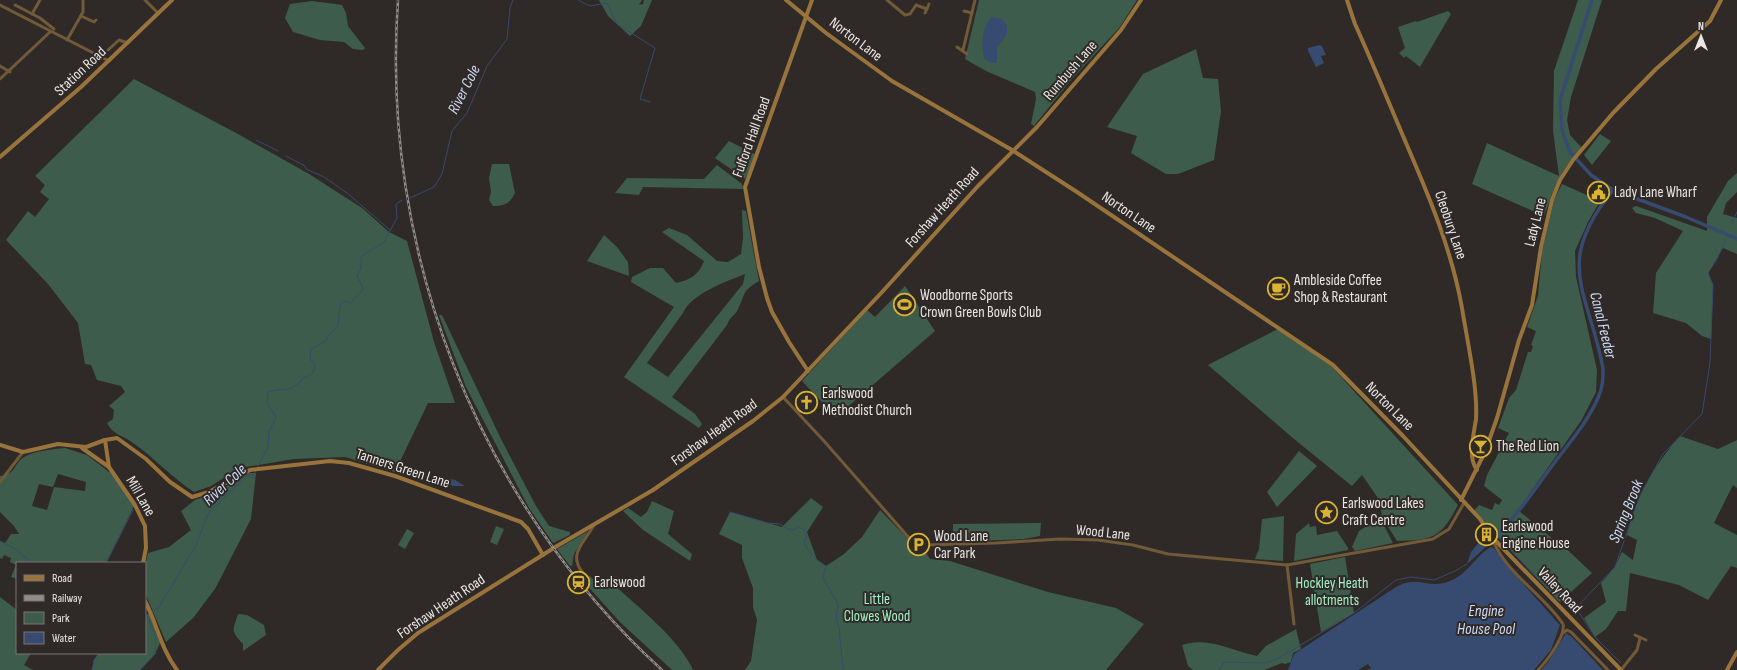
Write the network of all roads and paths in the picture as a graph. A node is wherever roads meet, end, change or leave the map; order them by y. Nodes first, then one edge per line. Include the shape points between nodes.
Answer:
1 (40, 0) edge
2 (83, 0) edge
3 (146, 0) edge
4 (172, 0) edge
5 (786, 0) edge
6 (812, 0) edge
7 (887, 0) edge
8 (975, 0) edge
9 (1141, 0) edge
10 (1347, 0) edge
11 (1720, 0) edge
12 (15, 4) dead end
13 (930, 4) dead end
14 (0, 5) edge
15 (927, 8) junction
16 (964, 11) dead end
17 (972, 13) junction
18 (32, 14) junction
19 (158, 14) junction
20 (925, 14) dead end
21 (81, 16) junction
22 (805, 16) junction
23 (96, 20) dead end
24 (54, 29) dead end
25 (50, 32) junction
26 (67, 40) junction
27 (128, 43) junction
28 (957, 47) dead end
29 (108, 50) dead end
30 (963, 50) junction
31 (967, 54) dead end
32 (109, 61) junction
33 (0, 66) edge
34 (10, 72) junction
35 (0, 79) edge
36 (1012, 150) junction
37 (0, 156) edge
38 (808, 370) junction
39 (783, 397) junction
40 (105, 440) junction
41 (0, 445) edge
42 (82, 448) junction
43 (23, 452) junction
44 (109, 467) junction
45 (1477, 470) junction
46 (1436, 473) joint
47 (0, 482) edge
48 (1462, 502) junction
49 (595, 524) junction
50 (1492, 537) junction
51 (543, 555) junction
52 (143, 562) edge
53 (1287, 565) junction
54 (586, 577) dead end
55 (146, 603) edge
56 (1294, 624) dead end
57 (1561, 634) junction
58 (1635, 635) dead end
59 (1640, 638) junction
60 (1646, 640) dead end
61 (1737, 652) edge
62 (177, 670) edge
63 (378, 670) edge
64 (1538, 670) edge
65 (1608, 670) edge
66 (1621, 670) edge
67 (1727, 670) edge

1 - 18 street
2 - 21 street
3 - 19 street
4 - 19 street, Station Road
5 - 22 street, Norton Lane
6 - 22 street, Fulford Hall Road
7 - 15 street via 906,15 910,14 916,4
8 - 17 street
9 - 36 street, Rumbush Lane via 1121,30 1037,127
10 - 45 street, Cleobury Lane via 1436,214 1451,260 1475,398 1476,418 1472,447 1473,462
11 - 45 street, Lady Lane via 1715,13 1701,31 1656,69 1613,113 1573,160 1560,180 1552,200 1541,247 1532,305 1519,340 1497,418
12 - 18 street
13 - 15 street
14 - 25 street
15 - 20 street
16 - 17 street
17 - 30 street
18 - 24 street
19 - 27 street, Station Road
21 - 23 street via 94,22
21 - 26 street
22 - 36 street, Norton Lane via 892,81
22 - 38 street, Fulford Hall Road via 745,187 767,298 775,318
25 - 26 street
25 - 34 street
26 - 32 street
27 - 29 street via 119,40
27 - 32 street, Station Road
28 - 30 street
30 - 31 street
32 - 37 street, Station Road
33 - 34 street
34 - 35 street
36 - 38 street, Forshaw Heath Road
36 - 46 street, Norton Lane via 1110,213 1333,365
38 - 39 street, Forshaw Heath Road
39 - 49 street, Forshaw Heath Road via 679,473
39 - 53 street, Wood Lane via 910,539 920,544 996,543 1060,538 1133,545 1168,554
40 - 42 street, Tanners Green Lane
40 - 44 street, Mill Lane
40 - 51 street, Tanners Green Lane via 120,439 146,458 170,482 192,497 209,492 250,470 330,461 377,470 521,522
41 - 43 street, Tanners Green Lane
42 - 43 street, Tanners Green Lane via 58,444
42 - 44 street, Mill Lane
43 - 47 street
44 - 52 street, Mill Lane via 135,505 145,526 146,548
45 - 48 street, Lady Lane
46 - 48 street, Valley Road
48 - 50 street, Valley Road via 1480,519
48 - 53 street, Wood Lane via 1449,529 1433,539
49 - 51 street, Forshaw Heath Road
49 - 54 street via 575,559 578,568
50 - 57 street via 1512,569 1561,621 1564,626
50 - 66 street, Valley Road
51 - 63 street, Forshaw Heath Road via 418,633
53 - 56 street
55 - 62 street via 162,644
57 - 64 street
57 - 65 street via 1570,631
58 - 59 street
59 - 60 street
59 - 66 street via 1637,650
61 - 67 street

